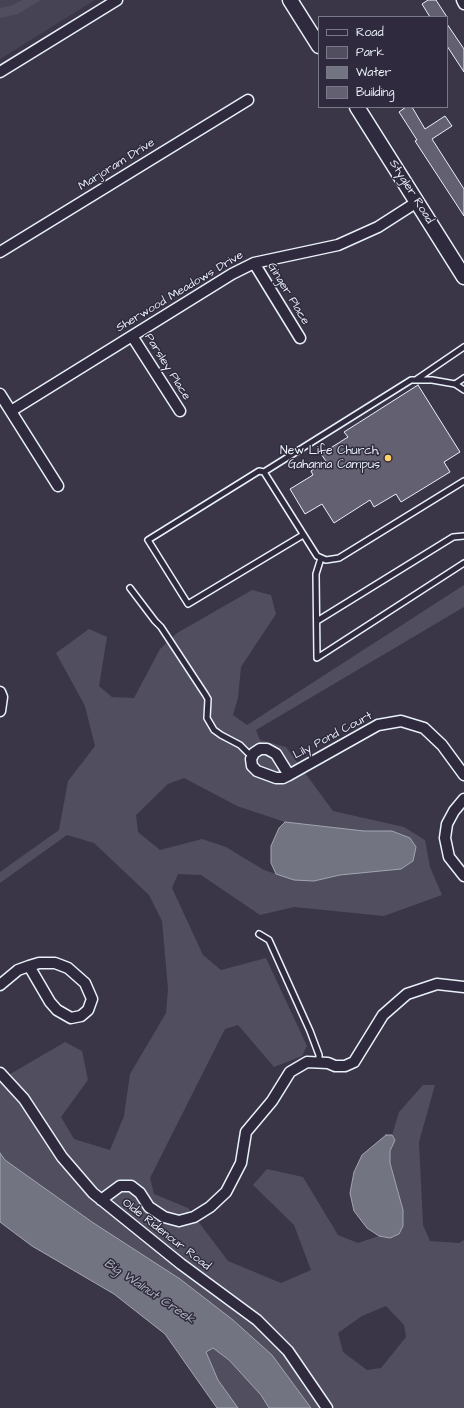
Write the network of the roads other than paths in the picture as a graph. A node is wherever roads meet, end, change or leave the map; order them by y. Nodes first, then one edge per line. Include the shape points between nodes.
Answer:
1 (117, 0) edge
2 (290, 0) edge
3 (462, 0) edge
4 (464, 4) edge
5 (318, 44) edge
6 (0, 72) edge
7 (248, 100) dead end
8 (358, 108) edge
9 (417, 202) junction
10 (0, 252) edge
11 (254, 263) junction
12 (464, 277) edge
13 (132, 336) junction
14 (300, 338) dead end
15 (464, 347) edge
16 (464, 378) edge
17 (416, 379) junction
18 (455, 384) junction
19 (464, 390) edge
20 (0, 394) edge
21 (11, 411) junction
22 (180, 411) dead end
23 (264, 472) junction
24 (464, 481) edge
25 (58, 486) dead end
26 (304, 535) junction
27 (464, 536) edge
28 (322, 558) junction
29 (464, 563) edge
30 (130, 588) dead end
31 (317, 621) junction
32 (0, 692) edge
33 (0, 711) edge
34 (254, 753) junction
35 (288, 774) junction
36 (464, 776) edge
37 (464, 799) edge
38 (464, 876) edge
39 (259, 934) dead end
40 (29, 966) junction
41 (0, 986) edge
42 (464, 987) edge
43 (319, 1062) junction
44 (0, 1072) edge
45 (102, 1200) junction
46 (327, 1408) edge

1 - 6 street
2 - 5 main road
3 - 4 street
7 - 10 street, Marjoram Drive
8 - 9 main road, Stygler Road
9 - 11 street, Sherwood Meadows Drive via 378,226 338,245
9 - 12 main road, Stygler Road
11 - 13 street, Sherwood Meadows Drive
11 - 14 street, Ginger Place
13 - 21 street, Sherwood Meadows Drive
13 - 22 street, Parsley Place
15 - 17 lane
16 - 18 lane
17 - 18 lane
17 - 23 lane
18 - 19 lane
20 - 21 street
21 - 25 street
23 - 26 lane
23 - 26 lane via 259,471 148,540 188,604
24 - 28 lane via 338,558
26 - 28 lane via 317,556
27 - 31 lane via 453,537
28 - 31 lane via 316,574
29 - 31 lane via 317,658
30 - 34 lane via 155,622 161,626 206,694 207,718 214,730 220,736 240,745 248,753
32 - 33 street
34 - 35 street, Lily Pond Court via 260,749 267,749 276,754
34 - 35 street, Lily Pond Court via 251,759 252,766 257,771 276,778 283,778
35 - 36 street, Lily Pond Court via 378,725 401,722 424,728 442,745
37 - 38 street via 447,824 445,838 449,857
39 - 43 lane via 269,940 310,1031
40 - 40 street via 57,1010 71,1018 81,1016 88,1010 91,994 74,972 61,965 47,962
40 - 41 street via 18,970
42 - 43 street via 437,984 407,994 383,1015 354,1062 345,1066
43 - 45 street via 307,1062 290,1072 272,1101 246,1132 241,1163 226,1192 210,1208 194,1218 179,1221 164,1217 149,1207 140,1193 131,1186 120,1186
44 - 45 street, Olde Ridenour Road via 24,1099 62,1157
45 - 46 street, Olde Ridenour Road via 181,1264 258,1320 288,1351

